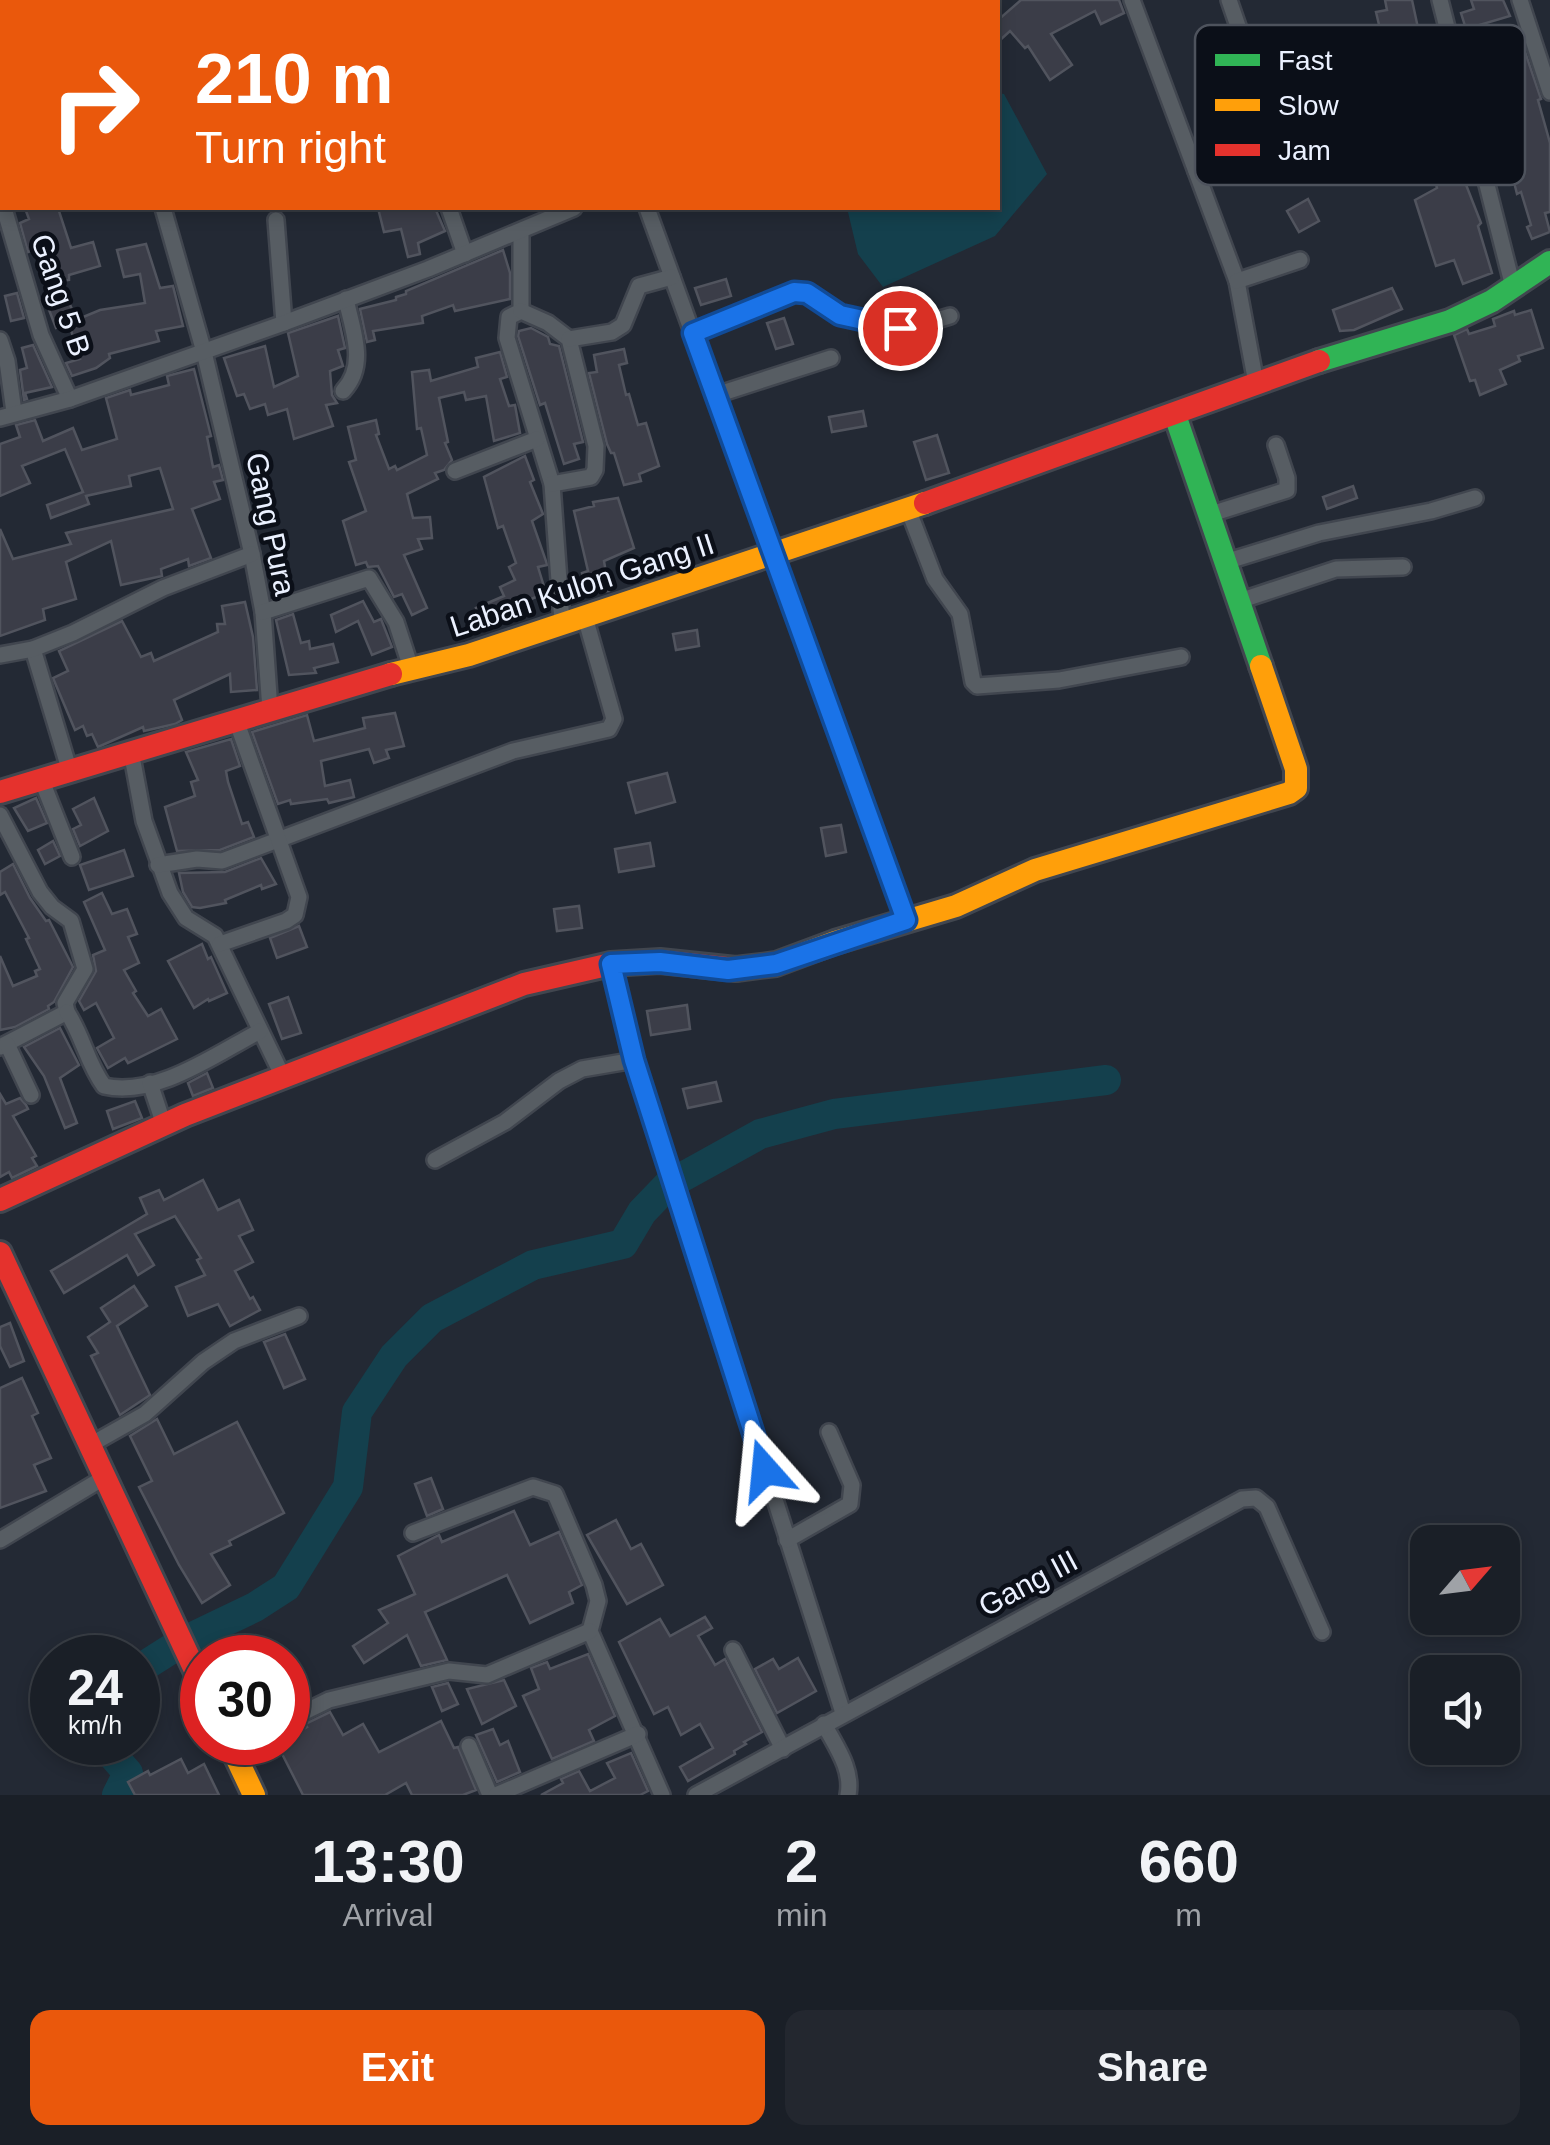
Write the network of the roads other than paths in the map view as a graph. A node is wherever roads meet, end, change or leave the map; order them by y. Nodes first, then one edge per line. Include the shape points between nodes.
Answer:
1 (1132, 0) edge
2 (1229, 0) edge
3 (1440, 0) edge
4 (1520, 0) edge
5 (1238, 25) edge
6 (1446, 25) edge
7 (1550, 92) edge
8 (1195, 168) edge
9 (1201, 185) edge
10 (1487, 185) edge
11 (4, 210) edge
12 (164, 210) edge
13 (451, 210) edge
14 (566, 210) edge
15 (648, 210) edge
16 (276, 220) dead end
17 (521, 232) junction
18 (465, 254) junction
19 (1300, 260) dead end
20 (1550, 262) edge
21 (672, 278) junction
22 (1236, 281) junction
23 (1513, 287) junction
24 (346, 299) junction
25 (520, 311) junction
26 (950, 316) dead end
27 (284, 323) junction
28 (693, 333) junction
29 (569, 338) junction
30 (0, 340) edge
31 (204, 352) junction
32 (831, 358) dead end
33 (1256, 384) junction
34 (344, 390) dead end
35 (716, 394) junction
36 (70, 399) junction
37 (7, 415) edge
38 (1175, 415) junction
39 (537, 439) junction
40 (1276, 445) dead end
41 (455, 471) dead end
42 (552, 484) junction
43 (1475, 498) dead end
44 (908, 509) junction
45 (1208, 516) junction
46 (252, 554) junction
47 (775, 554) junction
48 (1225, 562) junction
49 (1402, 568) dead end
50 (1239, 602) junction
51 (262, 612) junction
52 (586, 617) junction
53 (562, 622) junction
54 (33, 649) junction
55 (0, 655) edge
56 (1181, 657) dead end
57 (411, 668) junction
58 (270, 710) junction
59 (236, 720) junction
60 (131, 751) junction
61 (70, 772) junction
62 (42, 780) junction
63 (0, 792) edge
64 (0, 815) edge
65 (278, 841) junction
66 (72, 857) dead end
67 (158, 866) junction
68 (906, 920) junction
69 (220, 944) junction
70 (611, 964) junction
71 (68, 1012) junction
72 (260, 1031) junction
73 (3, 1046) edge
74 (634, 1060) junction
75 (283, 1078) junction
76 (150, 1083) junction
77 (32, 1095) dead end
78 (164, 1125) junction
79 (435, 1160) dead end
80 (0, 1200) edge
81 (0, 1254) edge
82 (298, 1316) dead end
83 (828, 1432) dead end
84 (90, 1445) junction
85 (105, 1477) junction
86 (413, 1533) dead end
87 (0, 1540) edge
88 (787, 1540) junction
89 (590, 1631) junction
90 (1322, 1632) dead end
91 (180, 1638) edge
92 (733, 1650) dead end
93 (310, 1709) edge
94 (843, 1714) junction
95 (824, 1724) junction
96 (638, 1734) junction
97 (470, 1746) dead end
98 (784, 1749) junction
99 (242, 1765) edge
100 (254, 1795) edge
101 (493, 1795) edge
102 (662, 1795) edge
103 (696, 1795) edge
104 (848, 1795) edge

1 - 8 street
2 - 5 street
3 - 6 street
4 - 7 street
9 - 22 street
10 - 23 street
11 - 36 street, Gang 5 B via 41,335
12 - 31 street, Gang Pura
13 - 18 street
14 - 17 street
15 - 21 street
16 - 27 street
17 - 18 street
17 - 25 street
18 - 24 street
19 - 22 street
20 - 23 street, Laban Kulon Gang II
21 - 28 street
21 - 29 street via 638,286 622,325 612,332
22 - 33 street
23 - 33 street, Laban Kulon Gang II via 1458,317
24 - 27 street
24 - 34 street via 358,352
25 - 29 street
25 - 39 street via 509,317 507,338
26 - 28 street via 900,328 840,315 794,292
27 - 31 street
28 - 35 street
29 - 42 street via 596,446 595,470 591,478
30 - 37 street
31 - 36 street
31 - 46 street, Gang Pura
32 - 35 street
33 - 38 street, Laban Kulon Gang II
35 - 47 street
36 - 37 street
38 - 44 street, Laban Kulon Gang II
38 - 45 street
39 - 41 street
39 - 42 street
40 - 45 street via 1287,490
42 - 53 street
43 - 48 street via 1319,532
44 - 47 street, Laban Kulon Gang II
44 - 56 street via 935,578 960,614 977,686 1059,680
45 - 48 street
46 - 51 street, Gang Pura
46 - 54 street
47 - 52 street, Laban Kulon Gang II
47 - 68 street
48 - 50 street
49 - 50 street via 1336,570
50 - 68 street via 1296,769 1296,788 1034,870 956,906
51 - 57 street via 369,578 396,622
51 - 58 street, Gang Pura
52 - 53 street, Laban Kulon Gang II
52 - 65 street via 614,719 609,729 513,751
53 - 57 street, Laban Kulon Gang II
54 - 55 street
54 - 61 street
57 - 58 street, Laban Kulon Gang II
58 - 59 street, Laban Kulon Gang II
59 - 60 street, Laban Kulon Gang II
59 - 65 street
60 - 61 street, Laban Kulon Gang II
60 - 67 street
61 - 62 street, Laban Kulon Gang II
62 - 63 street, Laban Kulon Gang II
62 - 66 street
64 - 71 street via 40,892 74,928 84,969 66,1003
65 - 67 street via 222,861
65 - 69 street via 299,897 295,915
67 - 69 street via 177,909
68 - 70 street via 776,964 728,970
69 - 72 street
70 - 74 street
70 - 75 street via 524,984
71 - 73 street
71 - 76 street via 104,1086
72 - 75 street
72 - 76 street
73 - 77 street
74 - 79 street via 560,1080 505,1122
74 - 88 street
75 - 78 street
76 - 78 street
78 - 80 street
81 - 84 street
82 - 84 street via 234,1341 144,1414
83 - 88 street via 852,1485 850,1504
84 - 85 street
85 - 87 street
85 - 91 street
86 - 89 street via 533,1487 556,1494 598,1601
88 - 94 street
89 - 93 street via 488,1675 449,1670
89 - 96 street
90 - 94 street, Gang III via 1267,1507 1256,1498 1242,1499
92 - 98 street
94 - 95 street, Gang III
95 - 98 street, Gang III
95 - 104 street via 847,1768
96 - 101 street
96 - 102 street
97 - 101 street
98 - 103 street, Gang III
99 - 100 street

